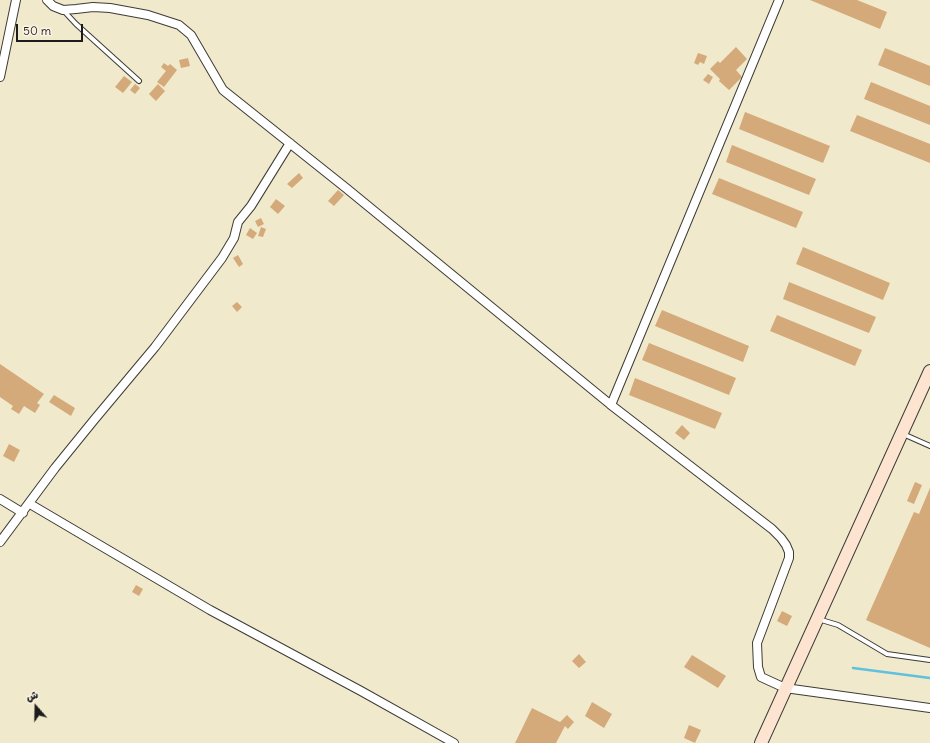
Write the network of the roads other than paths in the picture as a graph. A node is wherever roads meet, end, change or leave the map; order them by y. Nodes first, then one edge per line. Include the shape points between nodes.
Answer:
1 (16, 0) edge
2 (47, 0) edge
3 (779, 0) edge
4 (63, 10) junction
5 (0, 77) edge
6 (139, 81) dead end
7 (290, 144) junction
8 (930, 371) edge
9 (611, 405) junction
10 (901, 434) junction
11 (930, 446) edge
12 (0, 499) edge
13 (30, 504) junction
14 (22, 513) junction
15 (0, 542) edge
16 (818, 619) junction
17 (930, 660) edge
18 (785, 688) junction
19 (930, 708) edge
20 (454, 743) edge
21 (761, 743) edge

1 - 5 street
2 - 4 street
3 - 9 street
4 - 6 lane
4 - 7 street via 110,8 148,15 179,25 191,35 223,90
7 - 9 street
7 - 13 street via 238,222 234,238 222,258
8 - 10 street
9 - 18 street via 772,529 786,545 789,552 786,567 757,643 760,677
10 - 11 lane
10 - 16 street
12 - 14 street
13 - 14 street
13 - 20 street via 210,610
14 - 15 street
16 - 17 lane via 838,626 887,654
16 - 18 street
18 - 19 street
18 - 21 street

